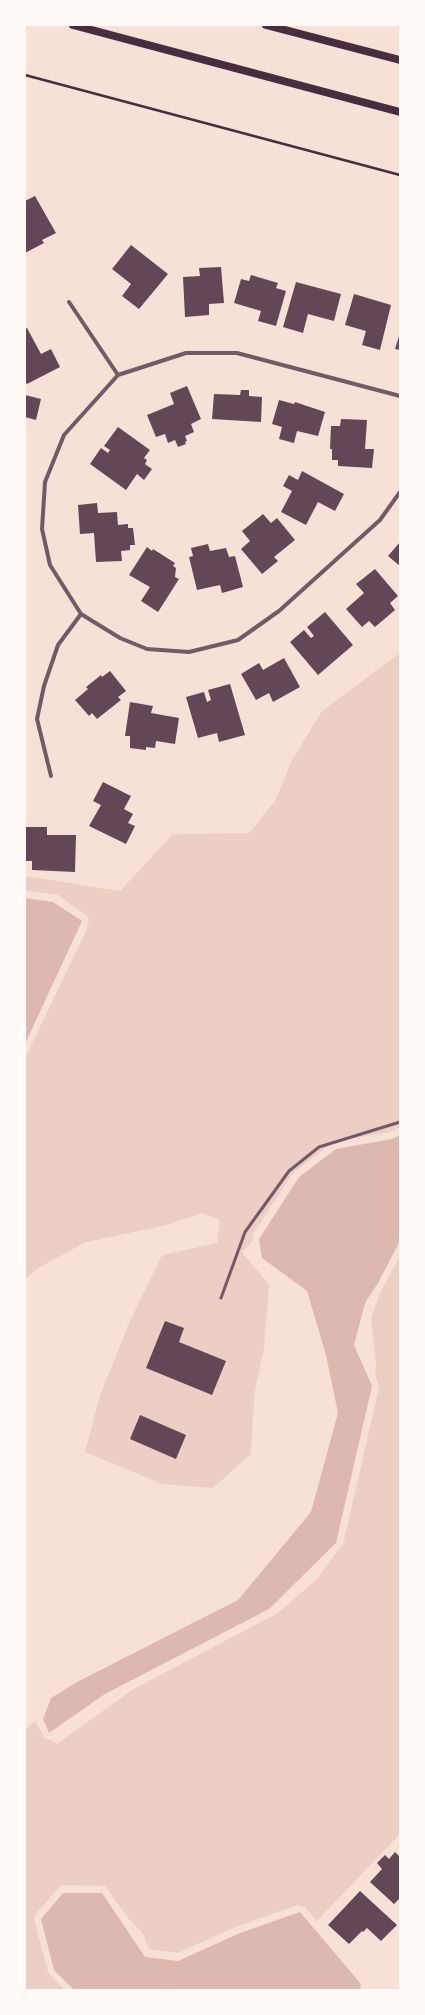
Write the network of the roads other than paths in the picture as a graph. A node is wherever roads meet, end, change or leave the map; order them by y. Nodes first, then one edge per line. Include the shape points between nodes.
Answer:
1 (73, 25) edge
2 (266, 25) edge
3 (400, 60) edge
4 (400, 112) edge
5 (69, 302) dead end
6 (118, 375) junction
7 (400, 396) edge
8 (400, 492) edge
9 (81, 614) junction
10 (51, 776) dead end
11 (400, 1122) edge
12 (221, 1298) dead end

1 - 4 main road
2 - 3 main road
5 - 6 street
6 - 7 street via 186,353 237,353
6 - 9 street via 64,435 45,482 42,529 50,565
8 - 9 street via 380,520 279,610 238,640 189,652 147,649 120,638
9 - 10 street via 58,645 44,686 38,719
11 - 12 lane via 319,1147 290,1172 245,1232

